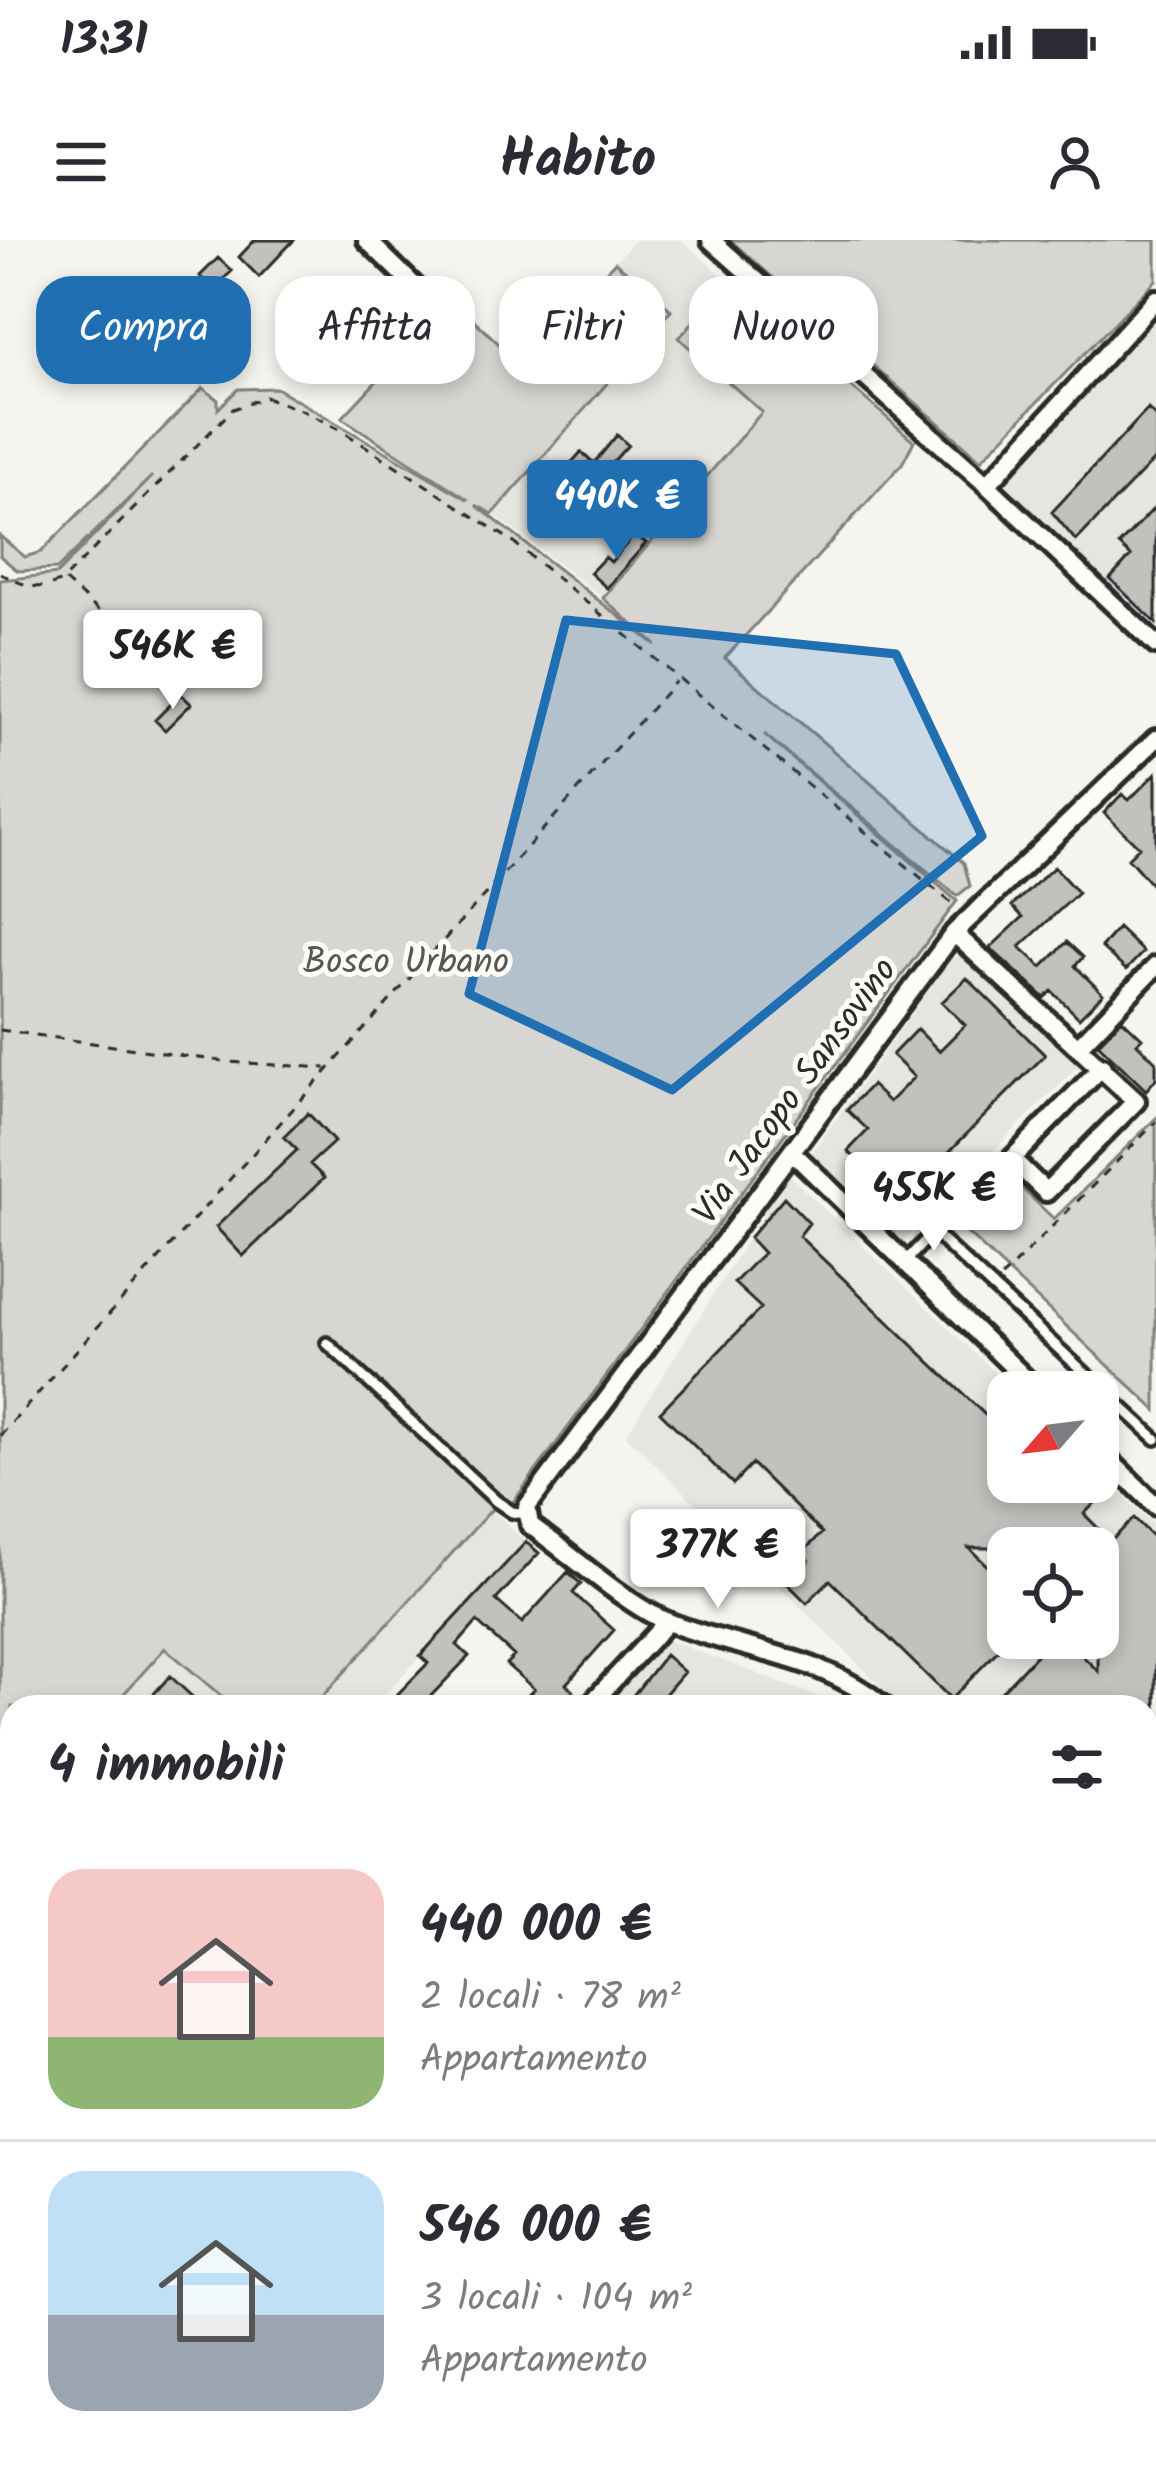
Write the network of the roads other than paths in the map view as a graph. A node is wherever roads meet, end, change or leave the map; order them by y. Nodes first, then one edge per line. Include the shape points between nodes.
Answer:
1 (367, 240) edge
2 (711, 240) edge
3 (405, 276) edge
4 (1156, 298) edge
5 (987, 484) junction
6 (1156, 645) edge
7 (1156, 740) edge
8 (954, 933) junction
9 (1156, 966) edge
10 (1078, 1047) junction
11 (1102, 1067) junction
12 (793, 1153) junction
13 (905, 1262) junction
14 (327, 1343) dead end
15 (1017, 1371) edge
16 (1156, 1439) edge
17 (1119, 1470) edge
18 (1156, 1506) edge
19 (525, 1514) junction
20 (667, 1622) junction
21 (599, 1695) edge
22 (870, 1695) edge

1 - 3 street
2 - 5 street
4 - 5 street
5 - 6 street
7 - 8 street, Via Jacopo Sansovino
8 - 10 street
8 - 12 street, Via Jacopo Sansovino
9 - 10 street
10 - 11 street
11 - 11 street via 1136,1101 1046,1192 1012,1159
12 - 13 street
12 - 19 street, Via Jacopo Sansovino
13 - 15 street
13 - 16 lane via 933,1232
14 - 19 lane via 496,1502
17 - 18 street
19 - 20 street
20 - 21 street
20 - 22 street via 828,1670

